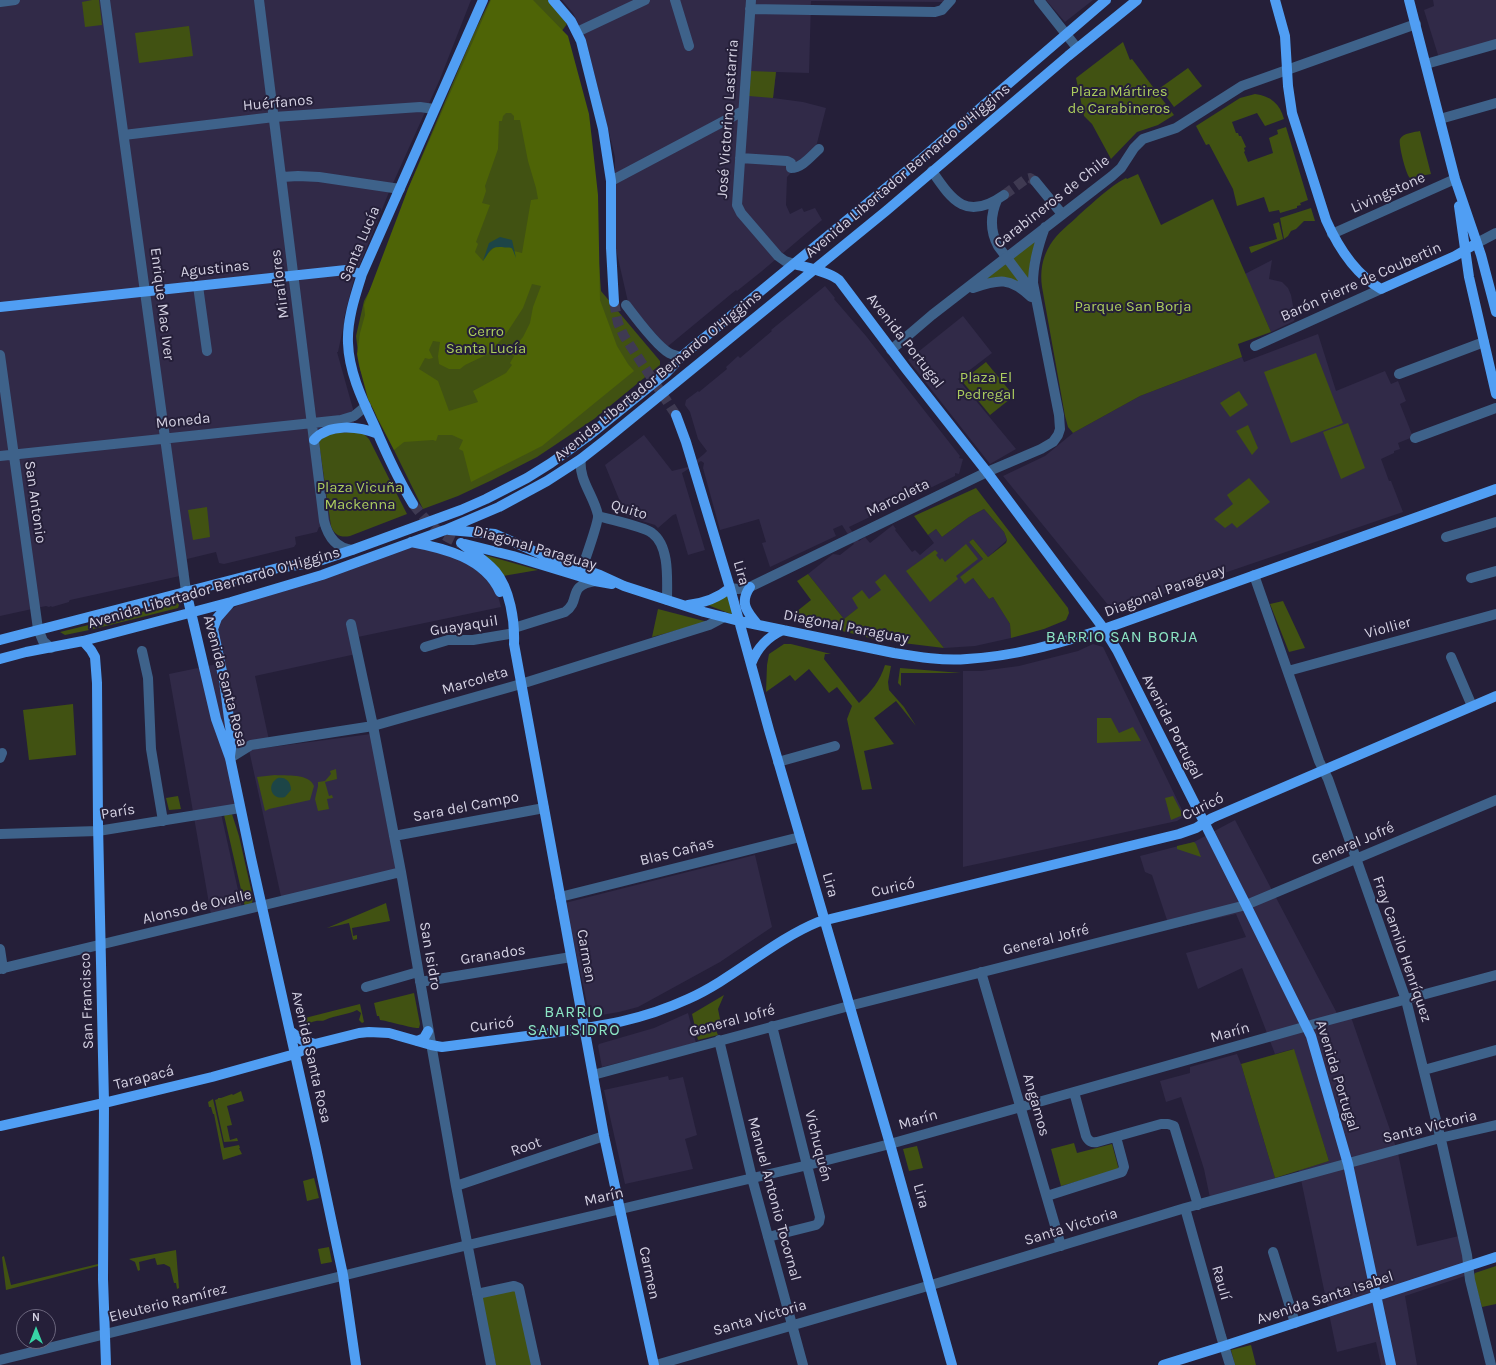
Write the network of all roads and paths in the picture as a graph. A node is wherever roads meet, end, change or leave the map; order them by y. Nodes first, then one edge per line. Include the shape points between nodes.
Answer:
1 (15, 0) edge
2 (105, 0) edge
3 (259, 0) edge
4 (483, 0) edge
5 (553, 0) edge
6 (645, 0) edge
7 (675, 0) edge
8 (950, 0) edge
9 (1039, 0) edge
10 (1106, 0) edge
11 (1137, 0) edge
12 (1275, 0) edge
13 (1409, 0) edge
14 (1414, 0) edge
15 (0, 2) edge
16 (751, 5) edge
17 (1416, 24) junction
18 (577, 32) junction
19 (1066, 34) junction
20 (1496, 44) edge
21 (689, 46) dead end
22 (1077, 48) junction
23 (1426, 64) junction
24 (1287, 71) junction
25 (1496, 103) edge
26 (434, 109) junction
27 (743, 111) junction
28 (274, 117) junction
29 (1440, 119) junction
30 (124, 135) junction
31 (819, 149) dead end
32 (740, 158) junction
33 (932, 171) junction
34 (282, 177) junction
35 (1455, 178) junction
36 (611, 181) junction
37 (1035, 181) dead end
38 (400, 189) junction
39 (1062, 214) junction
40 (1045, 227) junction
41 (1496, 233) edge
42 (1332, 234) junction
43 (1477, 242) junction
44 (1464, 251) junction
45 (794, 264) junction
46 (814, 269) junction
47 (362, 274) junction
48 (294, 276) junction
49 (198, 286) junction
50 (1381, 289) junction
51 (964, 290) junction
52 (146, 292) junction
53 (1035, 298) junction
54 (614, 302) tunnel mouth
55 (626, 305) dead end
56 (0, 307) edge
57 (1496, 312) edge
58 (1484, 342) junction
59 (1255, 346) dead end
60 (891, 350) junction
61 (207, 351) dead end
62 (0, 355) edge
63 (681, 357) junction
64 (1399, 374) dead end
65 (1496, 394) edge
66 (366, 406) junction
67 (1496, 408) edge
68 (676, 414) tunnel mouth
69 (311, 423) junction
70 (378, 434) junction
71 (164, 438) junction
72 (1415, 438) dead end
73 (314, 440) junction
74 (13, 455) junction
75 (0, 456) edge
76 (581, 459) junction
77 (988, 472) junction
78 (1496, 489) edge
79 (413, 504) tunnel mouth
80 (598, 516) junction
81 (1496, 522) edge
82 (445, 530) junction
83 (1446, 537) dead end
84 (411, 542) junction
85 (460, 543) joint
86 (352, 550) junction
87 (582, 568) junction
88 (1496, 571) edge
89 (1254, 575) junction
90 (1471, 578) dead end
91 (595, 580) junction
92 (624, 586) junction
93 (750, 587) junction
94 (730, 588) junction
95 (186, 592) junction
96 (667, 600) junction
97 (231, 602) junction
98 (684, 606) junction
99 (191, 612) junction
100 (1496, 614) edge
101 (724, 617) junction
102 (739, 621) junction
103 (351, 624) dead end
104 (758, 625) junction
105 (38, 629) junction
106 (1104, 629) junction
107 (783, 630) junction
108 (511, 631) junction
109 (0, 640) edge
110 (83, 642) junction
111 (425, 647) dead end
112 (51, 648) junction
113 (142, 651) dead end
114 (1451, 657) dead end
115 (0, 659) edge
116 (751, 664) junction
117 (1288, 671) junction
118 (521, 684) junction
119 (1496, 696) edge
120 (1472, 706) junction
121 (373, 726) junction
122 (834, 746) dead end
123 (230, 758) junction
124 (778, 762) junction
125 (1324, 770) junction
126 (1496, 800) edge
127 (240, 808) junction
128 (544, 808) junction
129 (163, 820) junction
130 (1204, 823) junction
131 (98, 831) junction
132 (0, 834) edge
133 (394, 836) junction
134 (800, 837) junction
135 (1356, 859) junction
136 (401, 872) junction
137 (560, 897) junction
138 (1246, 905) junction
139 (262, 907) junction
140 (824, 920) junction
141 (100, 945) junction
142 (0, 949) edge
143 (571, 957) junction
144 (2, 969) edge
145 (981, 972) junction
146 (1496, 975) edge
147 (419, 977) junction
148 (366, 987) dead end
149 (1406, 1000) junction
150 (849, 1006) junction
151 (772, 1026) junction
152 (1307, 1027) junction
153 (584, 1029) junction
154 (290, 1031) junction
155 (428, 1031) junction
156 (719, 1040) junction
157 (417, 1041) junction
158 (316, 1044) junction
159 (430, 1045) junction
160 (1496, 1050) edge
161 (295, 1054) junction
162 (1424, 1070) junction
163 (593, 1075) junction
164 (1074, 1092) junction
165 (104, 1103) junction
166 (1021, 1107) junction
167 (0, 1126) edge
168 (1496, 1126) edge
169 (604, 1136) junction
170 (1116, 1137) junction
171 (1440, 1138) junction
172 (890, 1144) junction
173 (1348, 1164) junction
174 (808, 1165) junction
175 (752, 1178) junction
176 (456, 1186) junction
177 (1047, 1196) junction
178 (1198, 1205) junction
179 (1185, 1208) junction
180 (620, 1209) junction
181 (768, 1237) junction
182 (468, 1245) junction
183 (1061, 1246) junction
184 (1273, 1252) dead end
185 (1496, 1257) edge
186 (1469, 1266) junction
187 (342, 1276) junction
188 (930, 1285) junction
189 (477, 1294) junction
190 (1377, 1296) junction
191 (1295, 1323) junction
192 (792, 1325) junction
193 (104, 1334) junction
194 (1224, 1346) junction
195 (0, 1360) edge
196 (106, 1365) edge
197 (356, 1365) edge
198 (491, 1365) edge
199 (536, 1365) edge
200 (655, 1365) edge
201 (803, 1365) edge
202 (952, 1365) edge
203 (1163, 1365) edge
204 (1230, 1365) edge
205 (1392, 1365) edge
206 (1491, 1365) edge

1 - 15 street
2 - 30 street, Enrique Mac Iver
3 - 28 street, Miraflores
4 - 26 main road, Santa Lucía
5 - 18 main road
6 - 18 street
7 - 21 street
8 - 16 street via 942,10 935,12
9 - 19 street
10 - 19 main road, Avenida Libertador Bernardo O'Higgins
11 - 22 main road, Avenida Libertador Bernardo O'Higgins
12 - 24 main road via 1285,36
13 - 17 main road
14 - 17 main road
16 - 27 street, José Victorino Lastarria
17 - 23 main road
17 - 24 street, Carabineros de Chile
18 - 36 main road via 603,129
19 - 22 street
19 - 45 main road, Avenida Libertador Bernardo O'Higgins
20 - 23 street
22 - 33 main road, Avenida Libertador Bernardo O'Higgins
23 - 29 main road
24 - 39 street, Carabineros de Chile via 1242,86 1176,128 1143,139 1121,168
24 - 42 main road via 1294,119 1322,211
25 - 29 street
26 - 28 street, Huérfanos via 415,107
26 - 38 main road, Santa Lucía
27 - 32 street, José Victorino Lastarria
27 - 36 street
28 - 30 street, Huérfanos
28 - 34 street, Miraflores
29 - 35 main road
30 - 52 street, Enrique Mac Iver
31 - 32 street via 800,166 794,168 788,161
32 - 45 street, José Victorino Lastarria via 737,202 739,211 778,256
33 - 46 main road, Avenida Libertador Bernardo O'Higgins
33 - 53 street via 948,194 958,203 976,207 987,205 1001,197 992,213 994,240
34 - 38 street via 320,177
34 - 48 street, Miraflores
35 - 42 street, Livingstone
35 - 43 main road
35 - 44 main road
36 - 54 main road
37 - 39 street
38 - 47 main road, Santa Lucía
39 - 40 street, Carabineros de Chile
40 - 51 street, Carabineros de Chile
40 - 53 street, Marcoleta via 1034,262
41 - 43 street
42 - 50 main road via 1354,266
43 - 44 main road, Barón Pierre de Coubertin
43 - 57 main road
44 - 50 main road, Barón Pierre de Coubertin
44 - 58 main road
45 - 46 main road, Avenida Portugal
45 - 63 main road, Avenida Libertador Bernardo O'Higgins
46 - 60 main road, Avenida Portugal via 839,280
46 - 76 main road, Avenida Libertador Bernardo O'Higgins
47 - 48 main road, Agustinas via 346,270
47 - 66 main road, Santa Lucía via 352,307 348,343 353,372
48 - 49 main road, Agustinas
48 - 69 street, Miraflores
49 - 52 main road, Agustinas
49 - 61 street
50 - 59 street, Barón Pierre de Coubertin
51 - 53 street via 991,281 1003,281
51 - 60 street, Carabineros de Chile
52 - 56 main road, Agustinas
52 - 71 street, Enrique Mac Iver
53 - 77 street, Marcoleta via 1060,429 1050,444
55 - 63 street via 665,350
58 - 64 street
58 - 65 main road
60 - 77 main road, Avenida Portugal
62 - 74 street, San Antonio
63 - 86 main road, Avenida Libertador Bernardo O'Higgins via 666,374 593,432 527,478 461,510
66 - 69 street, Moneda via 348,418
66 - 70 main road, Santa Lucía
67 - 72 street
68 - 94 main road, Lira
69 - 71 street, Moneda
69 - 73 street, Miraflores
70 - 73 main road via 356,428 331,430 322,432
70 - 79 main road, Santa Lucía
71 - 74 street, Moneda
71 - 95 street, Enrique Mac Iver
73 - 86 street, Miraflores via 326,528 336,544
74 - 75 street, Moneda
74 - 105 street, San Antonio
76 - 80 street via 583,477
76 - 82 main road, Avenida Libertador Bernardo O'Higgins via 516,499
77 - 93 street, Marcoleta
77 - 106 main road, Avenida Portugal
78 - 89 main road, Diagonal Paraguay
80 - 87 street
80 - 96 street, Quito via 643,528 658,538 667,567
81 - 83 street
82 - 84 main road, Avenida Libertador Bernardo O'Higgins
82 - 87 main road, Diagonal Paraguay via 495,534 537,553
84 - 97 main road, Avenida Libertador Bernardo O'Higgins via 304,581
84 - 108 main road, Carmen via 451,552 486,572 499,591
85 - 91 main road, Diagonal Paraguay
85 - 108 main road, Carmen via 488,564 500,577 508,596
86 - 95 main road, Avenida Libertador Bernardo O'Higgins via 316,562 278,568
87 - 92 main road, Diagonal Paraguay
88 - 90 street
89 - 106 main road, Diagonal Paraguay
89 - 117 street, Fray Camilo Henríquez
91 - 92 main road, Diagonal Paraguay
91 - 108 street, Guayaquil via 585,582 578,588 571,607 565,612
92 - 96 main road, Diagonal Paraguay
93 - 94 street, Marcoleta
93 - 104 main road via 745,606
94 - 98 main road via 709,601
94 - 102 main road, Lira
95 - 99 main road, Enrique Mac Iver
95 - 105 main road, Avenida Libertador Bernardo O'Higgins
96 - 98 main road, Diagonal Paraguay
97 - 99 main road, Avenida Libertador Bernardo O'Higgins
97 - 123 main road, Avenida Santa Rosa via 217,618 213,628 224,681 232,741
98 - 101 main road, Diagonal Paraguay
99 - 110 main road, Avenida Libertador Bernardo O'Higgins
99 - 123 main road, Avenida Santa Rosa via 216,718
100 - 117 street, Viollier
101 - 102 main road, Diagonal Paraguay
101 - 118 street, Marcoleta
102 - 104 main road, Diagonal Paraguay
102 - 116 main road, Lira
103 - 121 street, San Isidro
104 - 107 main road, Diagonal Paraguay
105 - 109 main road, Avenida Libertador Bernardo O'Higgins
105 - 112 street, San Antonio via 43,641
106 - 107 main road, Diagonal Paraguay via 1043,648 1004,656 966,659 902,654
106 - 130 main road, Avenida Portugal
107 - 116 main road via 760,646
108 - 111 street, Guayaquil via 473,640 448,640
108 - 118 main road, Carmen
110 - 112 main road, Avenida Libertador Bernardo O'Higgins
110 - 131 main road, San Francisco via 92,650 96,665
112 - 115 main road, Avenida Libertador Bernardo O'Higgins
113 - 129 street via 148,678 151,749
114 - 120 street
116 - 124 main road, Lira
117 - 125 street, Fray Camilo Henríquez
118 - 121 street, Marcoleta
118 - 128 main road, Carmen
119 - 120 main road, Curicó
120 - 125 main road, Curicó
121 - 123 street, Marcoleta via 251,745
121 - 133 street, San Isidro
122 - 124 street
123 - 127 main road, Avenida Santa Rosa
124 - 134 main road, Lira
125 - 130 main road, Curicó
125 - 135 street, Fray Camilo Henríquez
126 - 135 street, General Jofré
127 - 129 street, París
127 - 139 main road, Avenida Santa Rosa
128 - 133 street, Sara del Campo
128 - 137 main road, Carmen
129 - 131 street, París
130 - 138 main road, Avenida Portugal
130 - 140 main road, Curicó via 1179,834
131 - 132 street, París
131 - 141 main road, San Francisco
133 - 136 street, San Isidro
134 - 137 street, Blas Cañas
134 - 140 main road, Lira
135 - 138 street, General Jofré
135 - 149 street, Fray Camilo Henríquez
136 - 139 street, Alonso de Ovalle
136 - 147 street, San Isidro
137 - 143 main road, Carmen
138 - 145 street, General Jofré
138 - 152 main road, Avenida Portugal
139 - 141 street, Alonso de Ovalle
139 - 154 main road, Avenida Santa Rosa
140 - 150 main road, Lira
140 - 153 main road, Curicó via 801,930 704,991 668,1008 636,1019
141 - 144 street, Alonso de Ovalle
141 - 165 main road, San Francisco
142 - 144 street
143 - 147 street, Granados
143 - 153 main road, Carmen
145 - 150 street, General Jofré
145 - 166 street, Angamos
146 - 149 street, Marín
147 - 148 street, Granados
147 - 155 street, San Isidro
149 - 152 street, Marín
149 - 162 street, Fray Camilo Henríquez
150 - 151 street, General Jofré
150 - 172 main road, Lira
151 - 156 street, General Jofré
151 - 174 street, Vichuquén
152 - 164 street, Marín
152 - 173 main road, Avenida Portugal
153 - 159 main road, Curicó via 442,1047
153 - 163 main road, Carmen
154 - 158 main road via 302,1040
154 - 161 main road, Avenida Santa Rosa
155 - 157 main road via 424,1038
155 - 159 street, San Isidro
156 - 163 street, General Jofré
156 - 175 street, Manuel Antonio Tocornal
157 - 158 main road, Curicó via 388,1033 369,1032
157 - 159 main road, Curicó
158 - 161 main road, Curicó
159 - 176 street, San Isidro
160 - 162 street
161 - 165 main road, Tarapacá
161 - 187 main road, Avenida Santa Rosa
162 - 171 street, Fray Camilo Henríquez
163 - 169 main road, Carmen
164 - 166 street, Marín
164 - 170 street via 1089,1140 1097,1142
165 - 167 main road, Tarapacá
165 - 193 main road, San Francisco
166 - 172 street, Marín
166 - 177 street, Angamos
168 - 171 street, Santa Victoria
169 - 176 street, Root
169 - 180 main road, Carmen
170 - 177 street via 1123,1163 1122,1172
170 - 178 street via 1160,1124 1174,1126
171 - 173 street, Santa Victoria
171 - 186 street, Fray Camilo Henríquez
172 - 174 street, Marín
172 - 188 main road, Lira
173 - 178 street, Santa Victoria
173 - 190 main road, Avenida Portugal
174 - 175 street, Marín
174 - 181 street, Vichuquén via 820,1213 819,1222 813,1226
175 - 180 street, Marín
175 - 181 street, Manuel Antonio Tocornal
176 - 182 street, San Isidro
177 - 183 street, Angamos
178 - 179 street, Santa Victoria
179 - 183 street, Santa Victoria
179 - 194 street, Raulí
180 - 182 street, Marín
180 - 200 main road, Carmen
181 - 192 street, Manuel Antonio Tocornal
182 - 187 street, Marín
182 - 189 street, San Isidro
183 - 188 street, Santa Victoria
184 - 191 street
185 - 186 main road, Avenida Santa Isabel
186 - 190 main road, Avenida Santa Isabel
186 - 206 street, Fray Camilo Henríquez via 1470,1280
187 - 193 street, Eleuterio Ramírez
187 - 197 main road, Avenida Santa Rosa
188 - 192 street, Santa Victoria
188 - 202 main road, Lira
189 - 198 street, San Isidro
189 - 199 street via 514,1286 519,1288
190 - 191 main road, Avenida Santa Isabel
190 - 205 main road, Avenida Portugal
191 - 194 main road, Avenida Santa Isabel
192 - 200 street, Santa Victoria
192 - 201 street, Manuel Antonio Tocornal
193 - 195 street, Eleuterio Ramírez
193 - 196 main road, San Francisco
194 - 203 main road, Avenida Santa Isabel
194 - 204 street, Raulí

